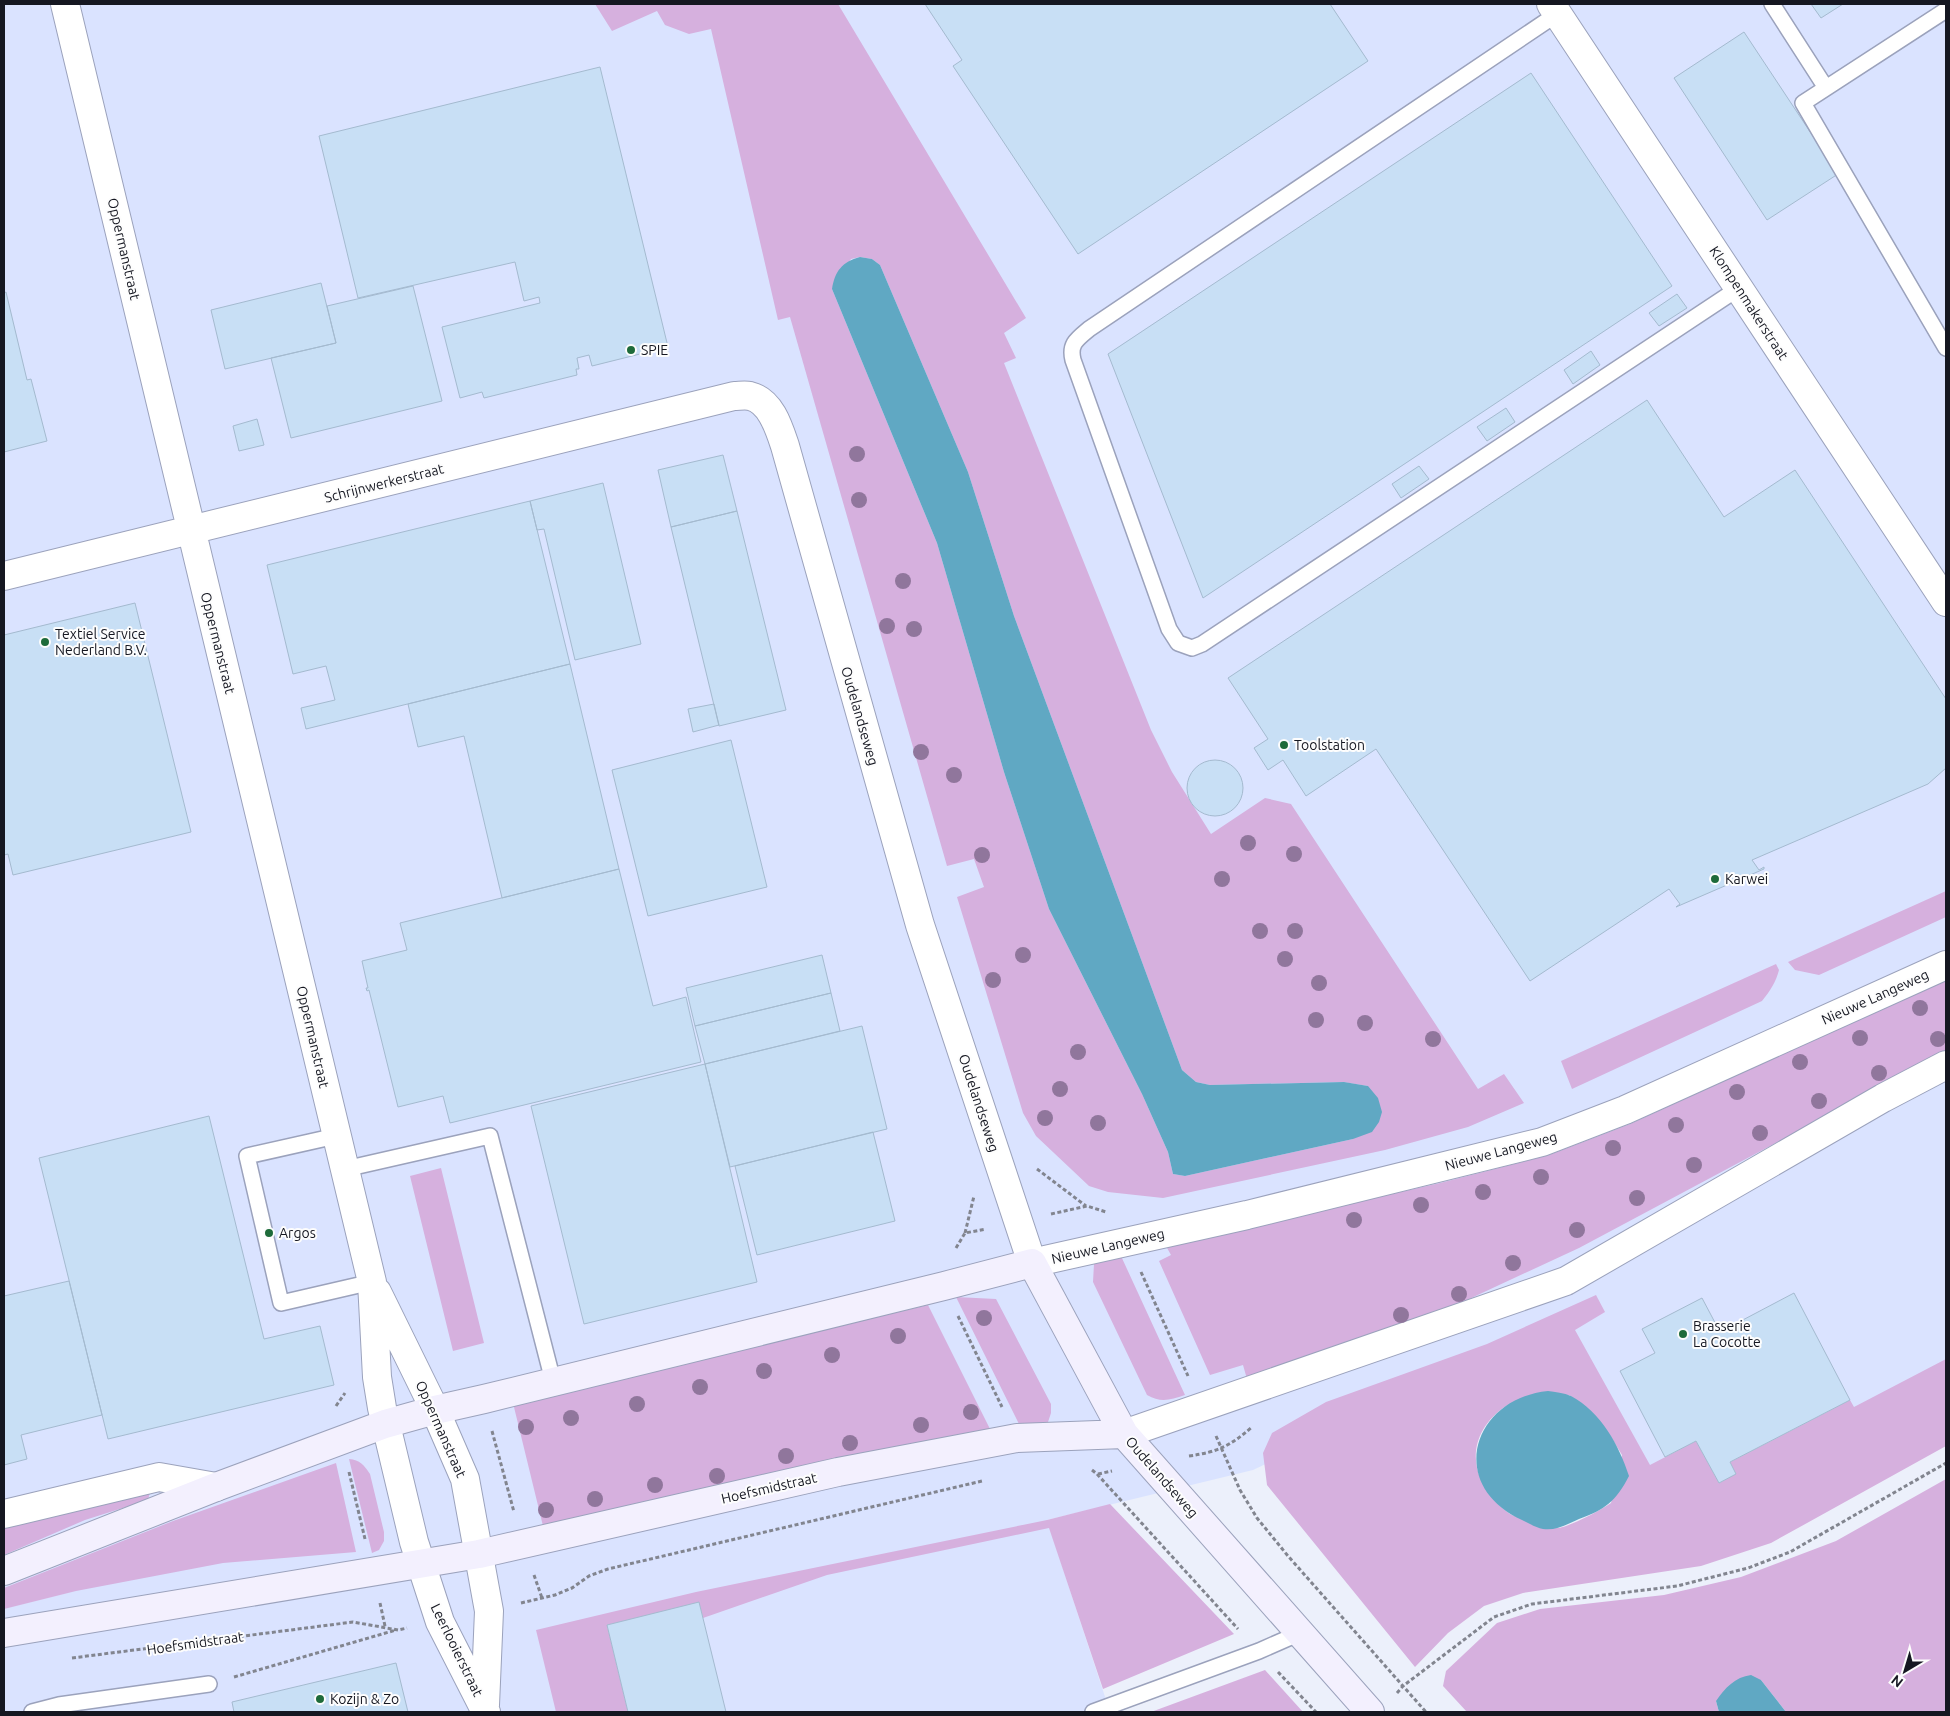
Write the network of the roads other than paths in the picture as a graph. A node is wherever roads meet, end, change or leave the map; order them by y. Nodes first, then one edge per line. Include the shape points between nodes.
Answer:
1 (65, 4) edge
2 (1772, 4) edge
3 (1554, 9) edge
4 (1946, 10) edge
5 (1826, 88) junction
6 (1739, 288) junction
7 (1946, 348) edge
8 (764, 403) joint
9 (191, 531) junction
10 (4, 576) edge
11 (1946, 602) edge
12 (1946, 965) edge
13 (1946, 1065) edge
14 (336, 1136) junction
15 (345, 1169) junction
16 (1032, 1263) junction
17 (372, 1282) junction
18 (553, 1381) junction
19 (434, 1410) junction
20 (385, 1424) junction
21 (1124, 1434) junction
22 (216, 1487) junction
23 (4, 1514) edge
24 (479, 1554) junction
25 (420, 1564) junction
26 (4, 1571) edge
27 (4, 1633) edge
28 (1300, 1633) junction
29 (209, 1684) road end
30 (114, 1697) junction
31 (1381, 1706) edge
32 (485, 1710) edge
33 (32, 1712) edge
34 (118, 1712) edge
35 (1092, 1712) edge

1 - 9 street, Oppermanstraat
2 - 5 lane
3 - 6 street, Klompenmakerstraat
3 - 6 lane via 1076,340 1071,352 1073,360 1169,629 1178,644 1192,648 1202,644
4 - 5 lane
5 - 7 lane via 1803,103
6 - 11 street, Klompenmakerstraat
8 - 9 street, Schrijnwerkerstraat via 751,396 734,396
8 - 16 street, Oudelandseweg via 776,421 785,446 920,924
9 - 10 street, Schrijnwerkerstraat
9 - 14 street, Oppermanstraat
12 - 16 street, Nieuwe Langeweg via 1625,1110 1542,1142 1247,1215
13 - 21 street via 1882,1098 1566,1281
14 - 15 street, Oppermanstraat
14 - 17 lane via 246,1156 280,1303
15 - 17 street, Oppermanstraat
15 - 18 lane via 490,1136
16 - 18 street
16 - 21 street, Oudelandseweg
17 - 19 street, Oppermanstraat
17 - 20 street, Oppermanstraat via 377,1377
18 - 19 street
19 - 20 street
19 - 24 street, Oppermanstraat via 465,1479
20 - 22 street
20 - 25 street, Oppermanstraat
21 - 24 street, Hoefsmidstraat via 1017,1438 838,1472
21 - 28 street, Oudelandseweg
22 - 23 street via 159,1477
22 - 26 street
24 - 25 street, Hoefsmidstraat
24 - 32 street, Leerlooierstraat via 488,1612
25 - 27 street, Hoefsmidstraat
25 - 32 street, Leerlooierstraat via 440,1622
28 - 31 street, Oudelandseweg
28 - 35 lane
29 - 30 lane
30 - 33 lane
30 - 34 lane

